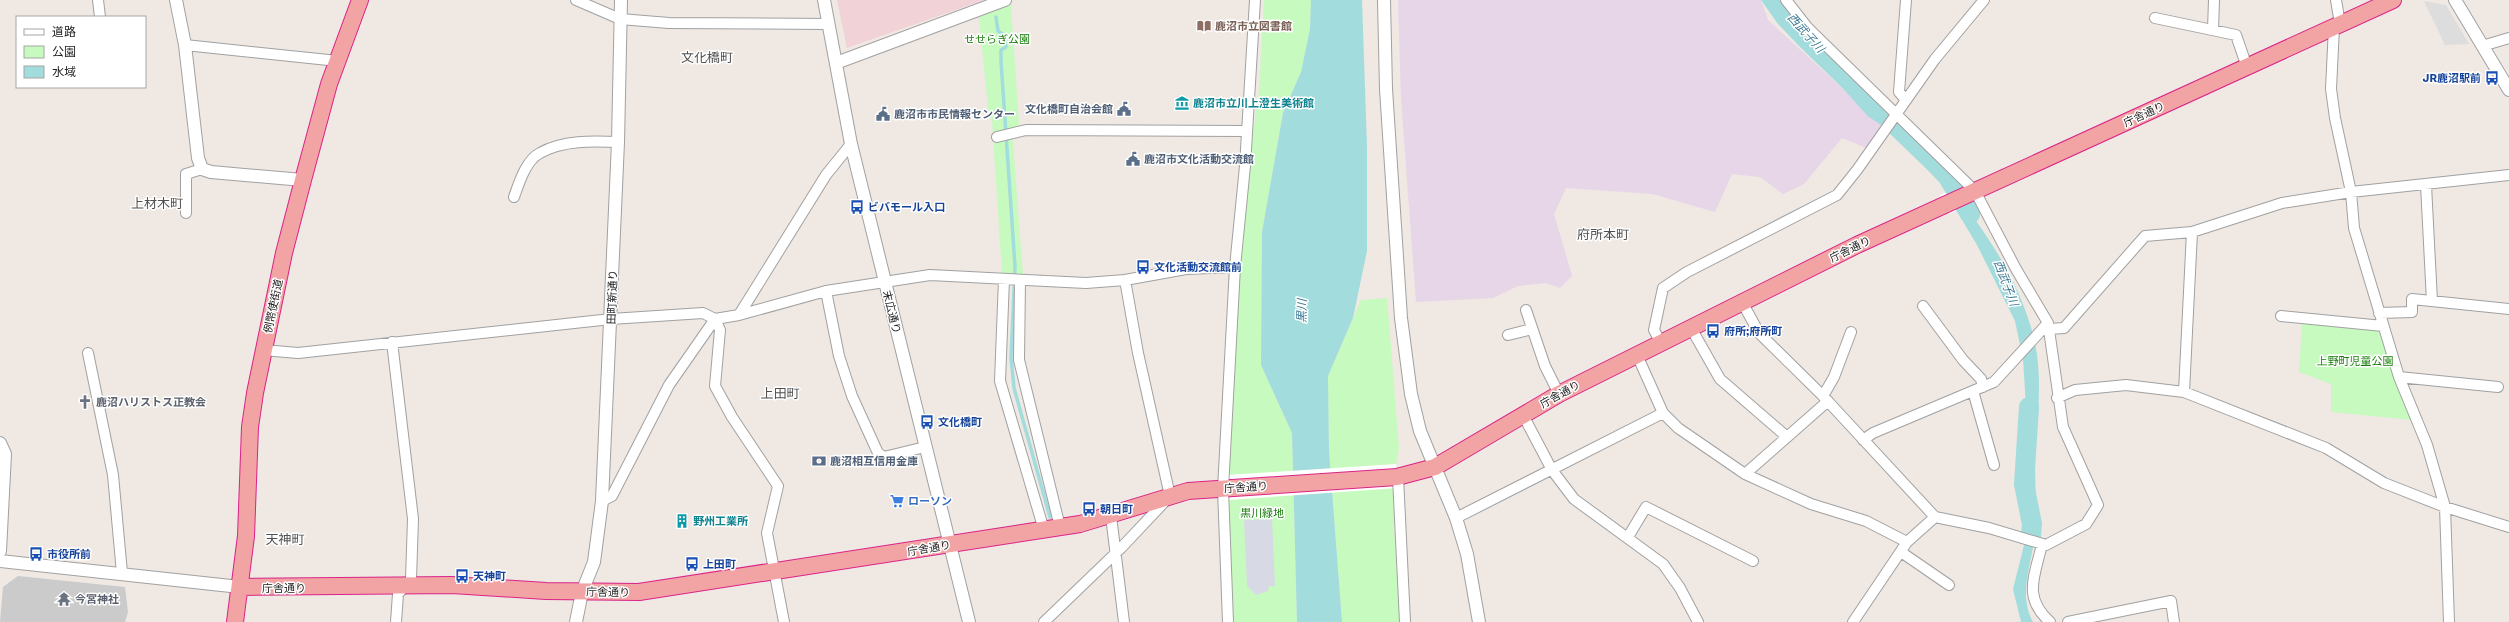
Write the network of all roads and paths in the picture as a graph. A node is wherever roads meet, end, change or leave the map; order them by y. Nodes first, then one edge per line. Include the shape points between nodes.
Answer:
1 (98, 0) edge
2 (176, 0) edge
3 (360, 0) edge
4 (576, 0) edge
5 (621, 0) edge
6 (824, 0) edge
7 (1005, 0) edge
8 (1255, 0) edge
9 (1384, 0) edge
10 (1786, 0) edge
11 (1906, 0) edge
12 (1984, 0) edge
13 (2214, 0) edge
14 (2336, 0) edge
15 (2393, 0) edge
16 (2455, 0) edge
17 (100, 16) edge
18 (2155, 18) dead end
19 (620, 19) junction
20 (828, 24) junction
21 (2337, 26) junction
22 (2213, 30) junction
23 (2509, 38) edge
24 (185, 45) junction
25 (2482, 46) junction
26 (338, 61) junction
27 (836, 63) junction
28 (2247, 67) junction
29 (2509, 90) edge
30 (1906, 100) junction
31 (1896, 115) junction
32 (1246, 131) junction
33 (997, 137) dead end
34 (618, 142) junction
35 (851, 144) junction
36 (202, 169) junction
37 (2509, 175) edge
38 (303, 180) junction
39 (2426, 185) junction
40 (2352, 192) junction
41 (1971, 193) junction
42 (514, 197) dead end
43 (186, 213) dead end
44 (2192, 232) junction
45 (1235, 267) junction
46 (1004, 279) junction
47 (1020, 280) junction
48 (1125, 280) junction
49 (884, 281) junction
50 (826, 291) junction
51 (2432, 301) junction
52 (1742, 302) junction
53 (1923, 306) dead end
54 (2509, 309) edge
55 (1530, 313) dead end
56 (2379, 313) junction
57 (739, 315) junction
58 (2280, 316) dead end
59 (611, 318) junction
60 (716, 319) junction
61 (2049, 326) junction
62 (2383, 326) junction
63 (1691, 328) junction
64 (1532, 329) junction
65 (1851, 332) dead end
66 (1508, 335) dead end
67 (392, 342) junction
68 (1661, 343) junction
69 (263, 350) junction
70 (88, 353) dead end
71 (1637, 355) junction
72 (2400, 377) junction
73 (1983, 386) junction
74 (2498, 387) dead end
75 (1973, 391) junction
76 (2184, 392) junction
77 (1559, 394) junction
78 (2057, 398) junction
79 (1825, 399) junction
80 (1663, 413) junction
81 (1523, 415) junction
82 (1786, 436) junction
83 (1863, 440) junction
84 (0, 443) edge
85 (925, 447) junction
86 (1994, 465) dead end
87 (1435, 467) junction
88 (1552, 470) junction
89 (1745, 474) junction
90 (1397, 477) junction
91 (1226, 489) junction
92 (1170, 496) junction
93 (602, 501) junction
94 (2445, 507) junction
95 (1111, 516) junction
96 (1935, 517) junction
97 (1456, 518) junction
98 (2508, 526) edge
99 (1060, 527) junction
100 (1044, 530) junction
101 (1628, 537) junction
102 (1907, 542) junction
103 (950, 544) junction
104 (2042, 544) junction
105 (0, 551) edge
106 (1901, 552) junction
107 (1116, 554) junction
108 (0, 561) edge
109 (1754, 561) dead end
110 (775, 572) junction
111 (122, 573) junction
112 (1949, 585) dead end
113 (405, 586) junction
114 (240, 587) junction
115 (582, 592) junction
116 (235, 622) edge
117 (396, 622) edge
118 (576, 622) edge
119 (784, 622) edge
120 (970, 622) edge
121 (1044, 622) edge
122 (1124, 622) edge
123 (1228, 622) edge
124 (1406, 622) edge
125 (1478, 622) edge
126 (1698, 622) edge
127 (1853, 622) edge
128 (2050, 622) edge
129 (2068, 622) edge
130 (2174, 622) edge
131 (2448, 622) edge

1 - 17 street
2 - 24 street
3 - 26 highway, 例幣使街道
4 - 19 street
5 - 19 street, 田町新通り
6 - 20 street, 末広通り
7 - 27 street
8 - 32 street
9 - 87 street via 1386,89 1401,318 1416,417
10 - 31 street via 1807,28
11 - 30 street via 1899,92
12 - 30 street via 1963,22
13 - 22 street
14 - 21 street
15 - 21 highway, 庁舎通り
16 - 25 street
18 - 22 street
19 - 20 street via 708,24
19 - 34 street, 田町新通り
20 - 27 street, 末広通り
21 - 28 highway, 庁舎通り
21 - 40 street via 2332,89 2334,111
22 - 28 street via 2236,35
23 - 25 street
24 - 26 street
24 - 36 street via 198,158
25 - 29 street
26 - 38 highway, 例幣使街道
27 - 35 street, 末広通り
28 - 41 highway, 庁舎通り
30 - 31 street
31 - 41 street
31 - 68 street via 1837,195 1686,272 1663,288 1654,330
32 - 33 street via 1026,130
32 - 45 street
34 - 42 street via 580,141 538,153 524,171
34 - 59 street, 田町新通り
35 - 49 street, 末広通り
35 - 57 street via 826,175
36 - 38 street via 211,172
36 - 43 street via 186,174
37 - 39 street
38 - 69 highway, 例幣使街道
39 - 40 street
39 - 51 street
40 - 44 street via 2282,203
40 - 56 street via 2354,228
41 - 52 highway, 庁舎通り via 1857,245
41 - 61 street
44 - 61 street via 2145,236 2064,328
44 - 76 street
45 - 48 street via 1186,269
45 - 91 street
46 - 47 street
46 - 49 street via 936,275
46 - 100 street via 1000,381
47 - 48 street via 1086,283
47 - 99 street via 1019,360
48 - 92 street via 1138,353
49 - 50 street
49 - 85 street, 末広通り
50 - 57 street
50 - 85 street via 839,356 852,396 878,453 884,457
51 - 54 street
51 - 56 street via 2412,299 2412,312
52 - 63 highway, 庁舎通り
52 - 79 street via 1759,333
53 - 73 street via 1963,360 1981,379
55 - 64 street
56 - 62 street
57 - 60 street
58 - 62 street
59 - 60 street via 703,313
59 - 67 street
59 - 93 street, 田町新通り
60 - 93 street via 669,385 612,496
60 - 110 street via 720,330 716,386 732,417 778,486 768,533
61 - 73 street via 1994,382
61 - 78 street
62 - 72 street
63 - 68 highway, 庁舎通り
63 - 82 street via 1720,379
64 - 66 street
64 - 77 street via 1545,366
65 - 79 street
67 - 69 street via 298,353
67 - 113 street via 413,519 411,579
68 - 71 highway, 庁舎通り
69 - 114 highway, 例幣使街道 via 250,427 247,528
70 - 111 street via 113,475
71 - 77 highway, 庁舎通り
71 - 80 street
72 - 74 street
72 - 94 street via 2427,445
73 - 75 street
75 - 83 street via 1873,433
75 - 86 street
76 - 78 street via 2126,385 2075,390
76 - 94 street via 2326,448 2384,483
77 - 81 highway, 庁舎通り
78 - 104 street via 2063,427 2098,505 2086,524 2046,545
79 - 82 street
79 - 83 street
80 - 88 street
80 - 89 street via 1678,428
81 - 87 highway, 庁舎通り
81 - 88 street
82 - 89 street
83 - 96 street
84 - 105 street via 5,454
85 - 103 street, 末広通り
87 - 90 highway, 庁舎通り
87 - 97 street
88 - 97 street
88 - 101 street via 1574,499
89 - 102 street via 1811,504 1866,521
90 - 91 highway, 庁舎通り
90 - 124 street
91 - 92 highway, 庁舎通り via 1188,491
91 - 123 street
92 - 95 highway, 庁舎通り
92 - 107 street
93 - 115 street, 田町新通り via 594,562
94 - 98 street
94 - 131 street
95 - 99 highway, 庁舎通り
95 - 107 street
96 - 102 street
96 - 104 street via 1989,528
97 - 125 street via 1469,560
99 - 100 highway, 庁舎通り
100 - 103 highway, 庁舎通り
101 - 109 street via 1646,507
101 - 126 street via 1663,564 1680,588
102 - 106 street
103 - 110 highway, 庁舎通り
103 - 120 street, 末広通り
104 - 128 street via 2032,589 2038,611
106 - 112 street
106 - 127 street
107 - 121 street
107 - 122 street
108 - 111 street, 庁舎通り
110 - 115 highway, 庁舎通り via 639,592
110 - 119 street
111 - 114 street, 庁舎通り
113 - 114 highway, 庁舎通り
113 - 115 highway, 庁舎通り via 452,585
113 - 117 street via 398,594
114 - 116 highway, 例幣使街道
115 - 118 street, 田町新通り
129 - 130 street via 2171,601

